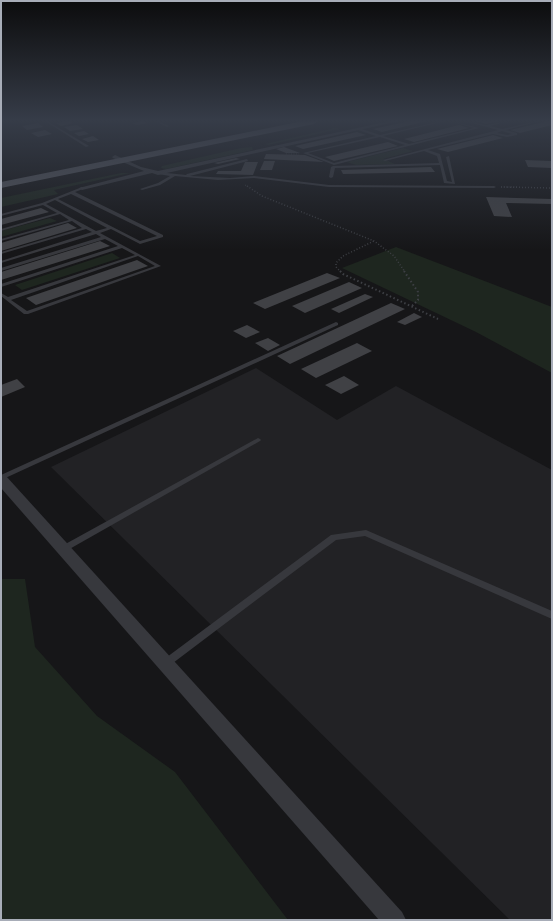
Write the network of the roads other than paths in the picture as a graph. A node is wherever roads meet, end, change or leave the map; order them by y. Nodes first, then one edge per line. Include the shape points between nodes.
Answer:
1 (86, 164) edge
2 (92, 164) edge
3 (132, 164) edge
4 (199, 164) edge
5 (232, 164) edge
6 (441, 164) joint
7 (450, 164) edge
8 (150, 172) junction
9 (158, 173) junction
10 (176, 175) junction
11 (331, 177) dead end
12 (1, 180) edge
13 (1, 185) edge
14 (494, 187) road end
15 (82, 188) joint
16 (142, 189) dead end
17 (71, 192) junction
18 (55, 199) junction
19 (43, 204) junction
20 (60, 213) junction
21 (1, 215) edge
22 (72, 220) junction
23 (86, 228) junction
24 (111, 228) junction
25 (1, 230) edge
26 (96, 233) junction
27 (105, 238) junction
28 (1, 240) edge
29 (122, 246) junction
30 (1, 253) edge
31 (138, 255) junction
32 (1, 262) edge
33 (1, 270) edge
34 (1, 286) edge
35 (1, 294) edge
36 (8, 299) junction
37 (336, 324) dead end
38 (258, 440) dead end
39 (1, 479) edge
40 (63, 549) junction
41 (552, 615) edge
42 (165, 664) junction
43 (394, 920) edge

1 - 12 main road
2 - 13 main road
3 - 8 street
4 - 9 street
5 - 10 lane via 193,174
6 - 7 lane via 445,182 454,182
6 - 11 lane via 333,167
8 - 9 street
8 - 15 street
9 - 10 lane
10 - 14 lane via 191,178 254,177 329,186
10 - 16 lane
15 - 17 lane
17 - 18 lane
17 - 24 lane via 161,236 140,243
18 - 19 lane
18 - 24 lane
19 - 20 lane
19 - 21 lane
20 - 22 lane
20 - 25 lane
22 - 23 lane
22 - 28 lane
23 - 26 lane
23 - 30 lane
24 - 26 lane
26 - 27 lane
26 - 32 lane
27 - 29 lane
27 - 33 lane
29 - 31 lane
29 - 34 lane
31 - 36 lane
31 - 36 lane via 159,266 26,313
35 - 36 lane
37 - 39 lane
38 - 40 lane
39 - 40 street
40 - 42 street
41 - 42 lane via 366,533 334,537
42 - 43 street

